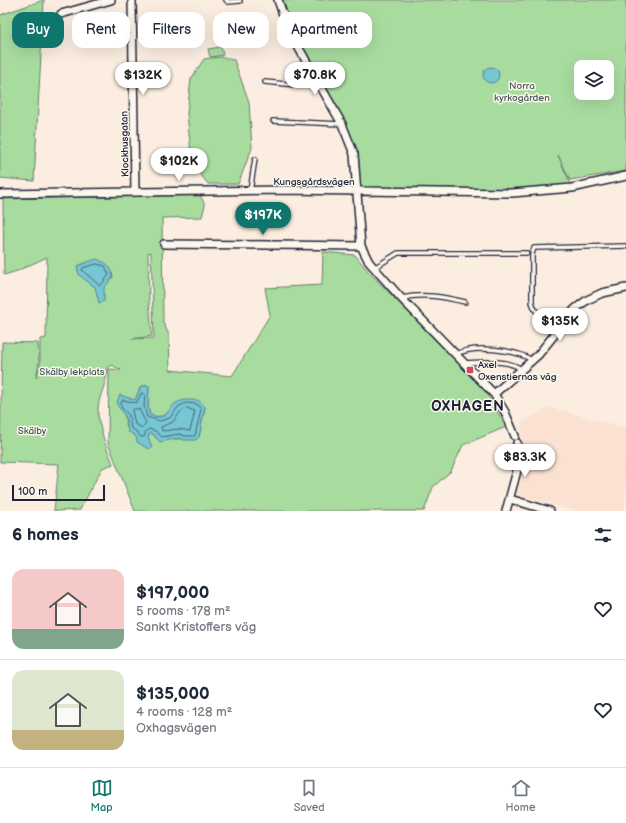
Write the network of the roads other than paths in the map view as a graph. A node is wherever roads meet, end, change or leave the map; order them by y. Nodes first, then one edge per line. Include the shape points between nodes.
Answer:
1 (111, 0) edge
2 (132, 0) edge
3 (226, 0) edge
4 (278, 0) edge
5 (240, 1) dead end
6 (64, 13) edge
7 (317, 80) junction
8 (265, 82) dead end
9 (273, 121) dead end
10 (342, 124) junction
11 (254, 159) dead end
12 (626, 176) edge
13 (250, 191) junction
14 (357, 191) junction
15 (135, 192) junction
16 (0, 194) edge
17 (0, 199) edge
18 (164, 244) dead end
19 (361, 246) junction
20 (626, 246) edge
21 (527, 253) dead end
22 (374, 268) junction
23 (626, 288) edge
24 (401, 298) junction
25 (465, 302) dead end
26 (558, 330) junction
27 (456, 354) junction
28 (532, 360) junction
29 (464, 363) junction
30 (522, 370) junction
31 (494, 394) junction
32 (510, 499) junction
33 (506, 511) edge
34 (550, 511) edge

1 - 6 street
2 - 15 street, Klockhusgatan
3 - 5 lane
4 - 7 street via 288,29
7 - 8 lane via 296,85
7 - 10 street
9 - 10 lane
10 - 14 street via 354,154
11 - 13 lane
12 - 14 street, Kungsgårdsvägen via 572,188 512,193
13 - 14 street, Kungsgårdsvägen
13 - 15 street, Kungsgårdsvägen
14 - 19 street
15 - 16 street, Kungsgårdsvägen
16 - 17 street
18 - 19 street
19 - 22 street
20 - 26 lane via 534,248 532,302 535,310
21 - 22 lane via 398,253
22 - 24 street
23 - 26 street via 602,293 587,300 575,309
24 - 25 lane via 428,296
24 - 27 street
26 - 28 street
27 - 28 lane via 481,349 509,352
27 - 29 street
28 - 30 street
29 - 30 lane via 501,362 519,366
29 - 31 street
30 - 31 street
31 - 32 street via 516,439 518,467
32 - 33 street
32 - 34 street

